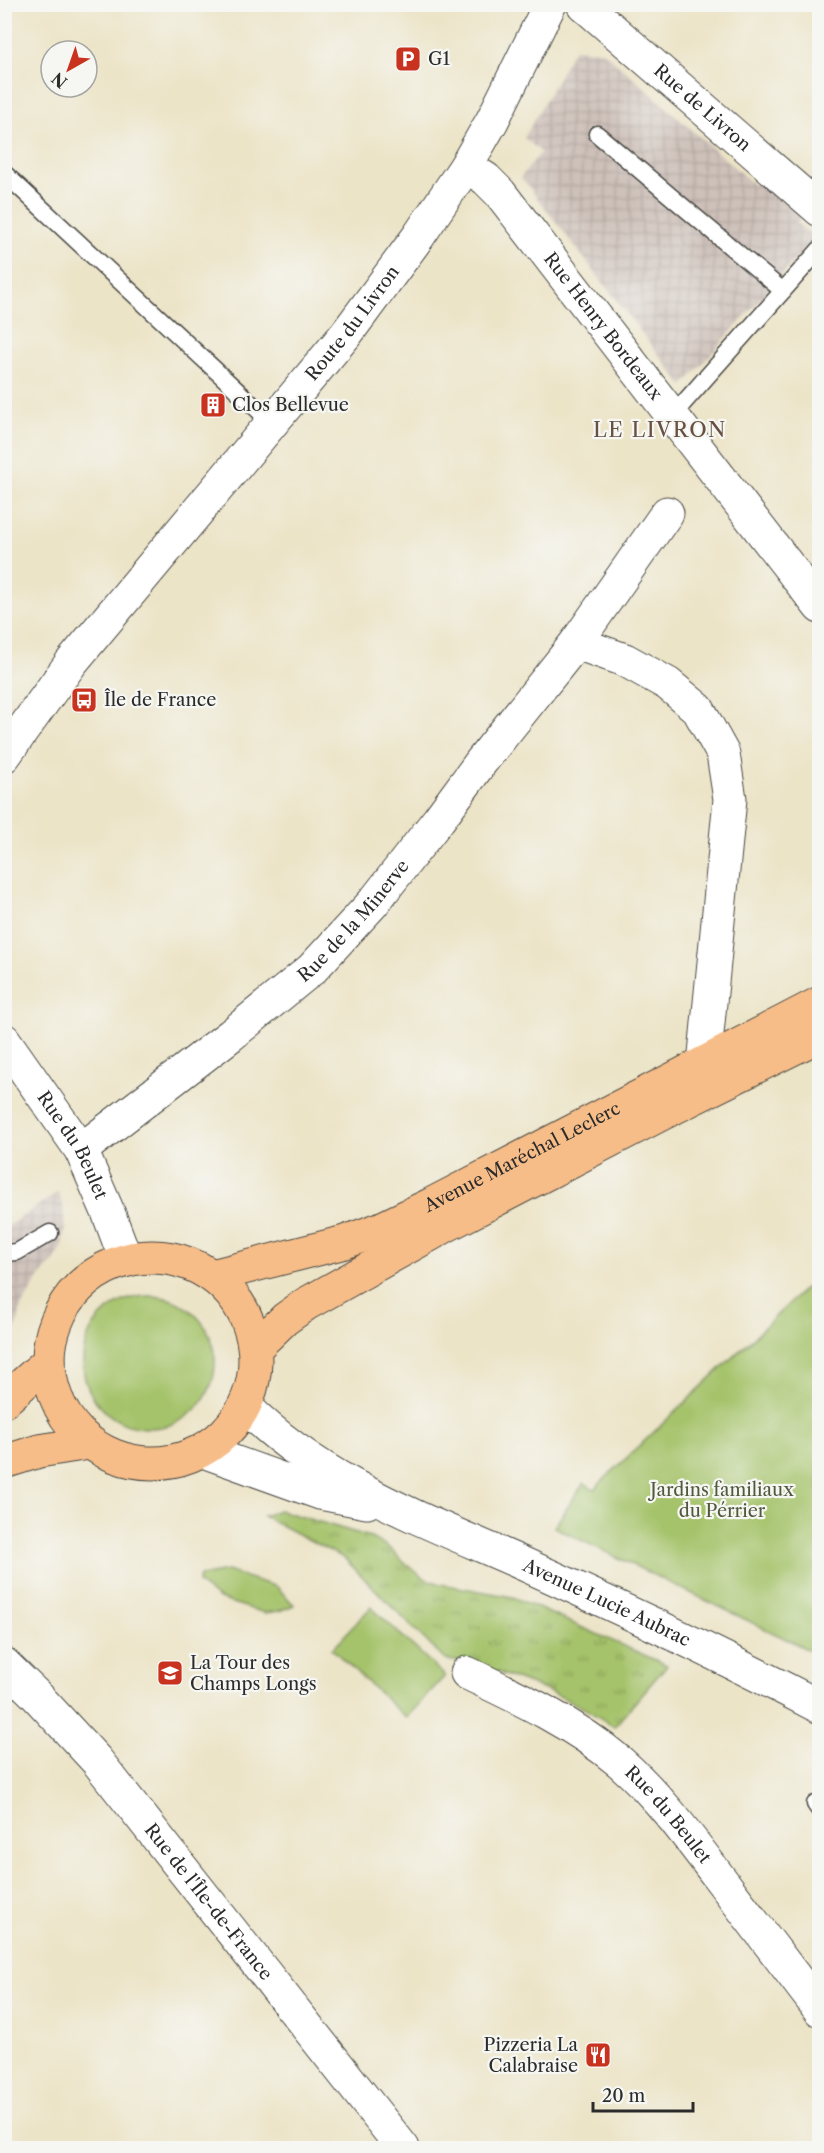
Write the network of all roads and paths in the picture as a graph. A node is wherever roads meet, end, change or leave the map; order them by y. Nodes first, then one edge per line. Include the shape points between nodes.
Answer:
1 (549, 4) edge
2 (584, 4) edge
3 (597, 134) dead end
4 (466, 166) junction
5 (4, 173) edge
6 (819, 210) edge
7 (819, 249) edge
8 (783, 291) junction
9 (672, 416) junction
10 (272, 423) junction
11 (667, 513) dead end
12 (819, 607) edge
13 (576, 643) junction
14 (4, 756) edge
15 (819, 1003) edge
16 (819, 1035) edge
17 (4, 1040) edge
18 (704, 1064) junction
19 (81, 1150) junction
20 (50, 1233) dead end
21 (4, 1253) edge
22 (126, 1260) junction
23 (212, 1276) junction
24 (255, 1348) junction
25 (49, 1361) junction
26 (4, 1401) edge
27 (245, 1406) junction
28 (89, 1443) junction
29 (202, 1451) junction
30 (4, 1462) edge
31 (389, 1506) junction
32 (4, 1664) edge
33 (467, 1673) dead end
34 (819, 1707) edge
35 (819, 2010) edge
36 (403, 2148) edge

1 - 4 street, Route du Livron
2 - 6 street, Rue de Livron
3 - 8 lane
4 - 9 street, Rue Henry Bordeaux via 500,193
4 - 10 street, Route du Livron via 376,295
5 - 10 lane
7 - 8 lane
8 - 9 lane
9 - 12 street, Rue Henry Bordeaux
10 - 14 street, Route du Livron via 71,663
11 - 13 street, Rue de la Minerve
13 - 18 street via 626,660 668,684 698,709 723,754 730,798
13 - 19 street, Rue de la Minerve via 373,903 312,969
15 - 18 main road, Avenue Maréchal Leclerc
16 - 24 main road, Avenue Maréchal Leclerc via 447,1225 306,1304
17 - 19 street, Rue du Beulet
18 - 23 main road, Avenue Maréchal Leclerc via 380,1229 328,1247
19 - 22 street, Rue du Beulet
20 - 21 lane via 17,1252
22 - 23 main road via 171,1258
22 - 25 main road via 95,1274 70,1297 54,1327
23 - 24 main road via 230,1292 244,1313
24 - 27 main road via 254,1378
25 - 26 main road
25 - 28 main road via 51,1384 60,1406
27 - 29 main road via 228,1431
27 - 31 street, Avenue Lucie Aubrac via 298,1452
28 - 29 main road via 118,1458 150,1464 172,1462
28 - 30 main road via 39,1451
29 - 31 street, Avenue Lucie Aubrac via 320,1493
31 - 34 street, Avenue Lucie Aubrac via 571,1586
32 - 36 street, Rue de l'Île-de-France via 97,1761
33 - 35 street, Rue du Beulet via 592,1740 621,1763 682,1829

